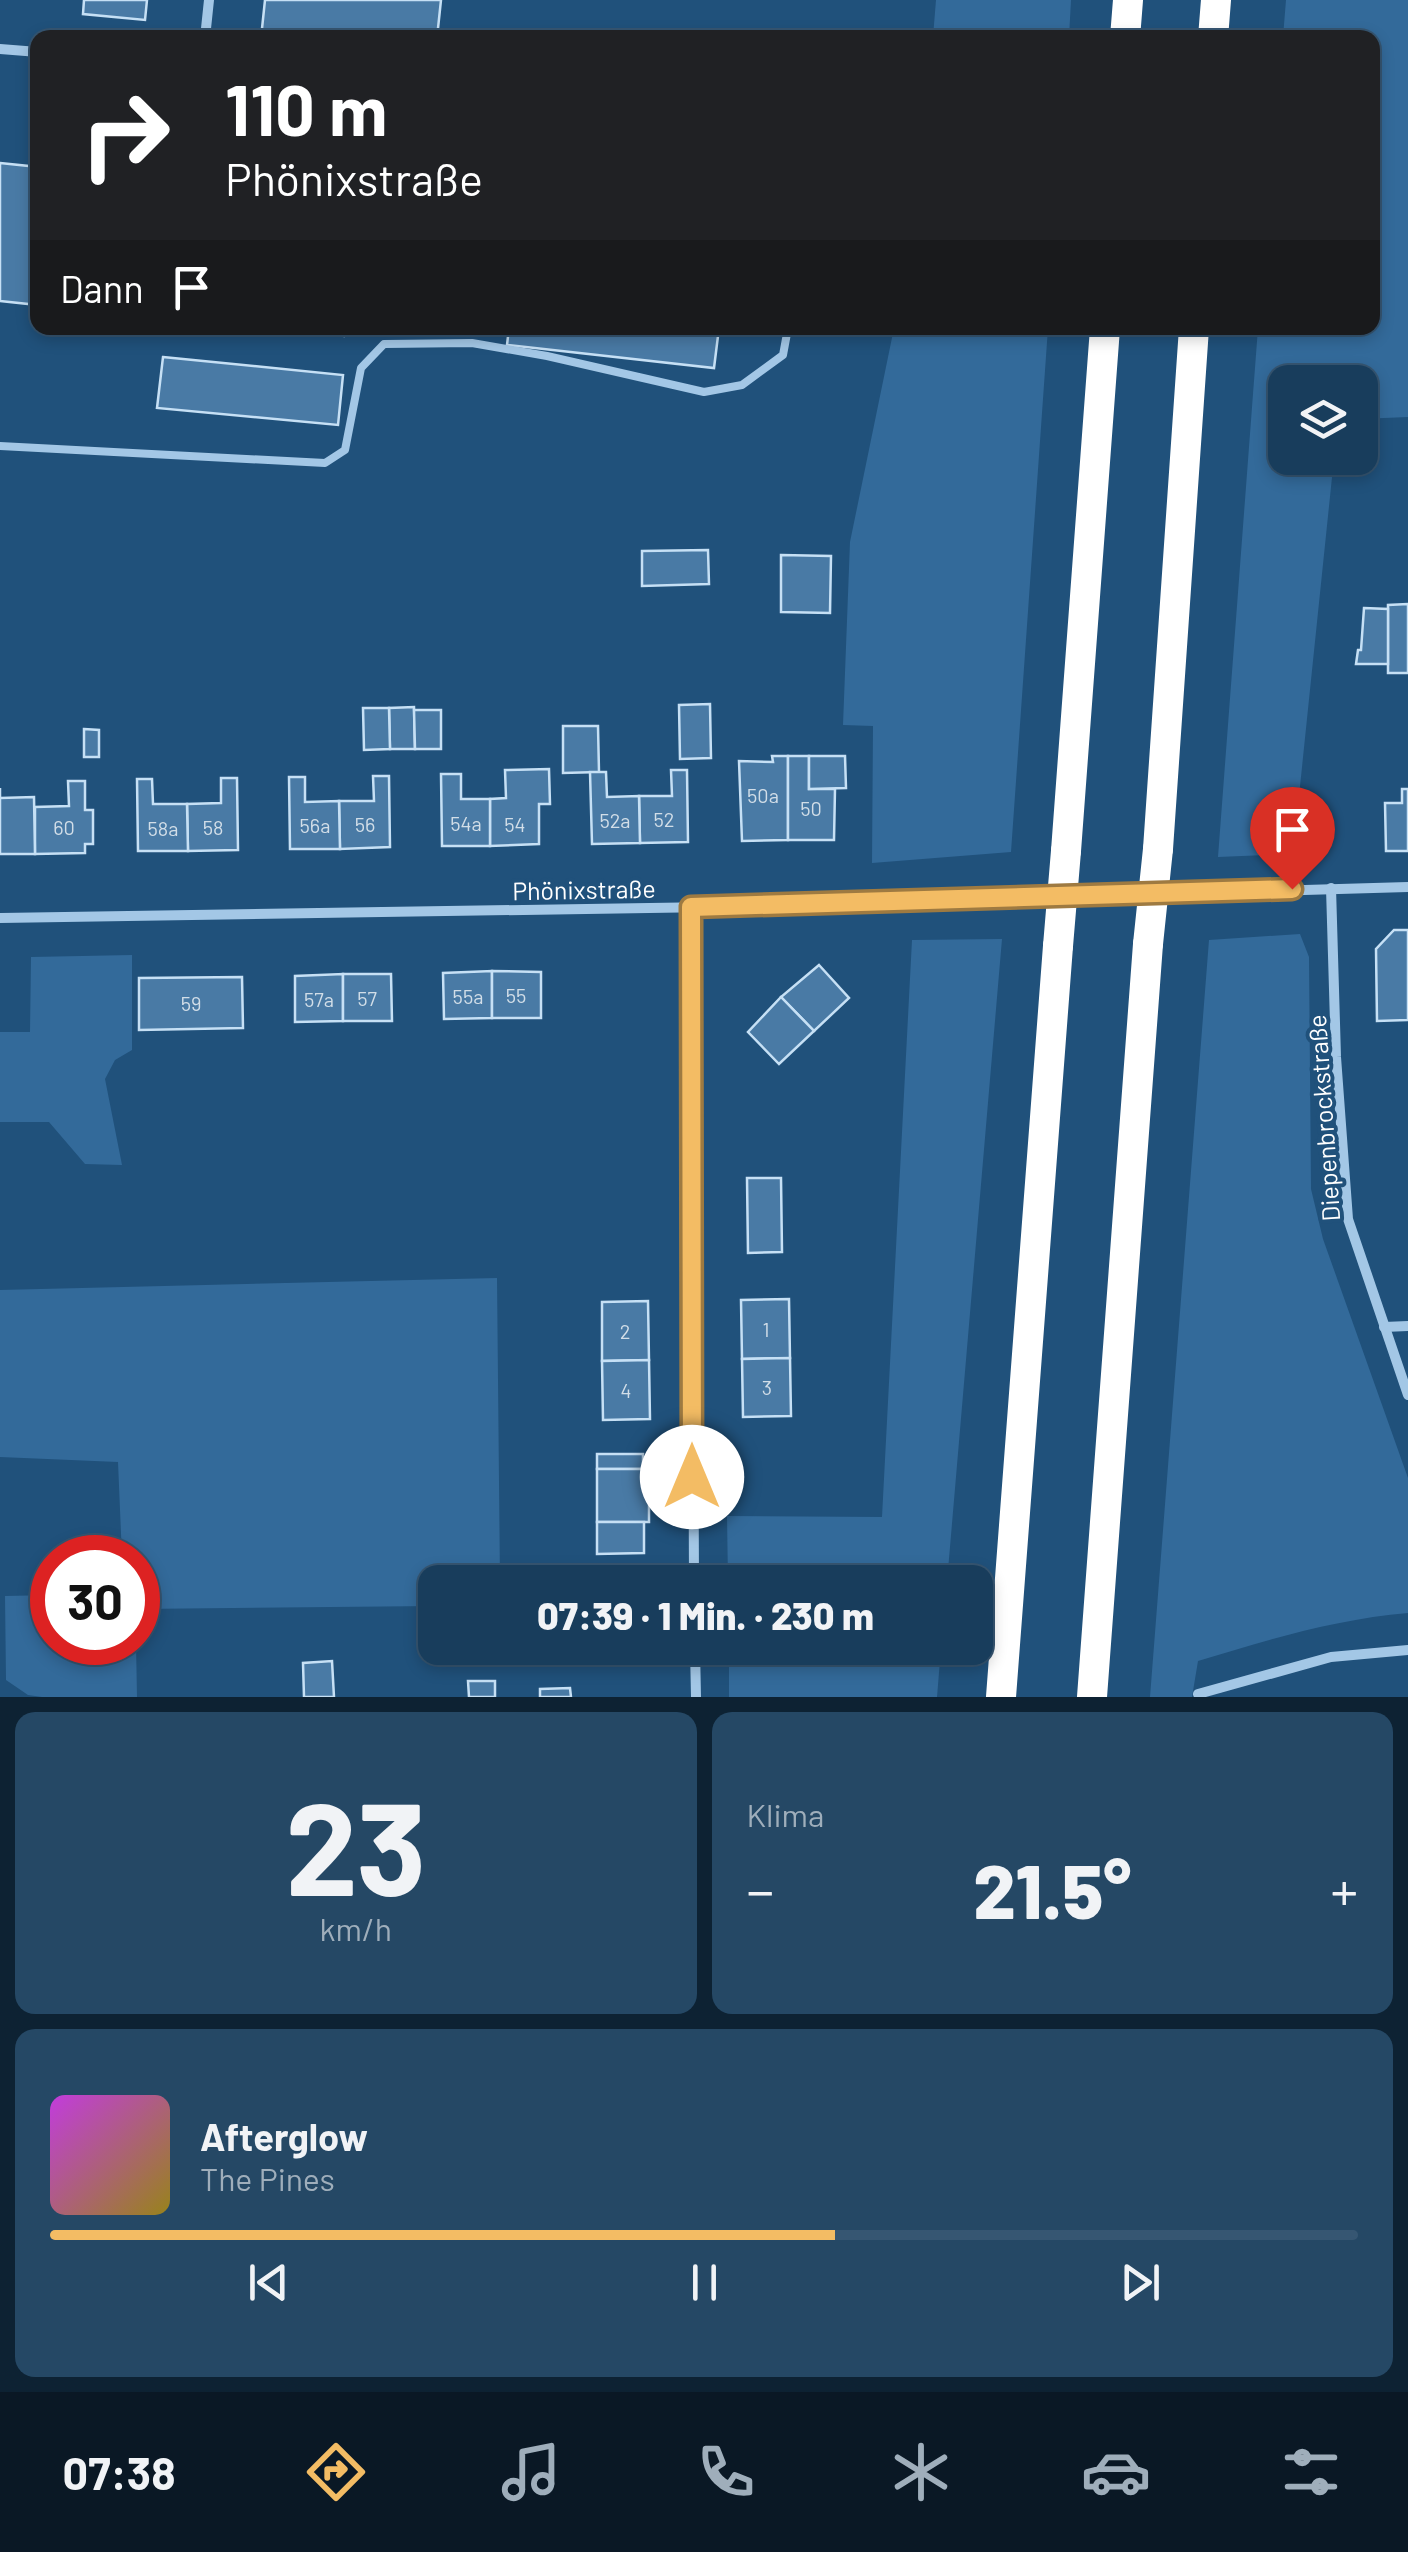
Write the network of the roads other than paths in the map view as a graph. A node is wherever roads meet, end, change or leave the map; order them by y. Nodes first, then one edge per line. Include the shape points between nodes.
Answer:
1 (209, 0) edge
2 (1128, 0) edge
3 (1216, 0) edge
4 (206, 30) edge
5 (1126, 30) edge
6 (1214, 30) edge
7 (0, 49) edge
8 (30, 51) edge
9 (787, 335) edge
10 (1103, 335) edge
11 (1194, 335) edge
12 (0, 446) edge
13 (1408, 887) edge
14 (1331, 888) junction
15 (691, 907) junction
16 (0, 918) edge
17 (1384, 1326) junction
18 (1408, 1326) edge
19 (1408, 1395) edge
20 (694, 1565) edge
21 (1408, 1650) edge
22 (696, 1665) edge
23 (1198, 1694) dead end
24 (696, 1697) edge
25 (1001, 1697) edge
26 (1092, 1697) edge

1 - 4 street
2 - 5 highway
3 - 6 highway
7 - 8 street
9 - 12 lane via 783,355 742,385 704,392 472,343 384,344 360,368 345,450 325,463
10 - 25 highway, bridge
11 - 26 highway, bridge
13 - 14 street, Phönixstraße
14 - 15 street, Phönixstraße
14 - 17 street, Diepenbrockstraße via 1348,1219
15 - 16 street, Phönixstraße
15 - 20 street
17 - 18 street
17 - 19 street, Diepenbrockstraße
21 - 23 street via 1331,1658
22 - 24 street

